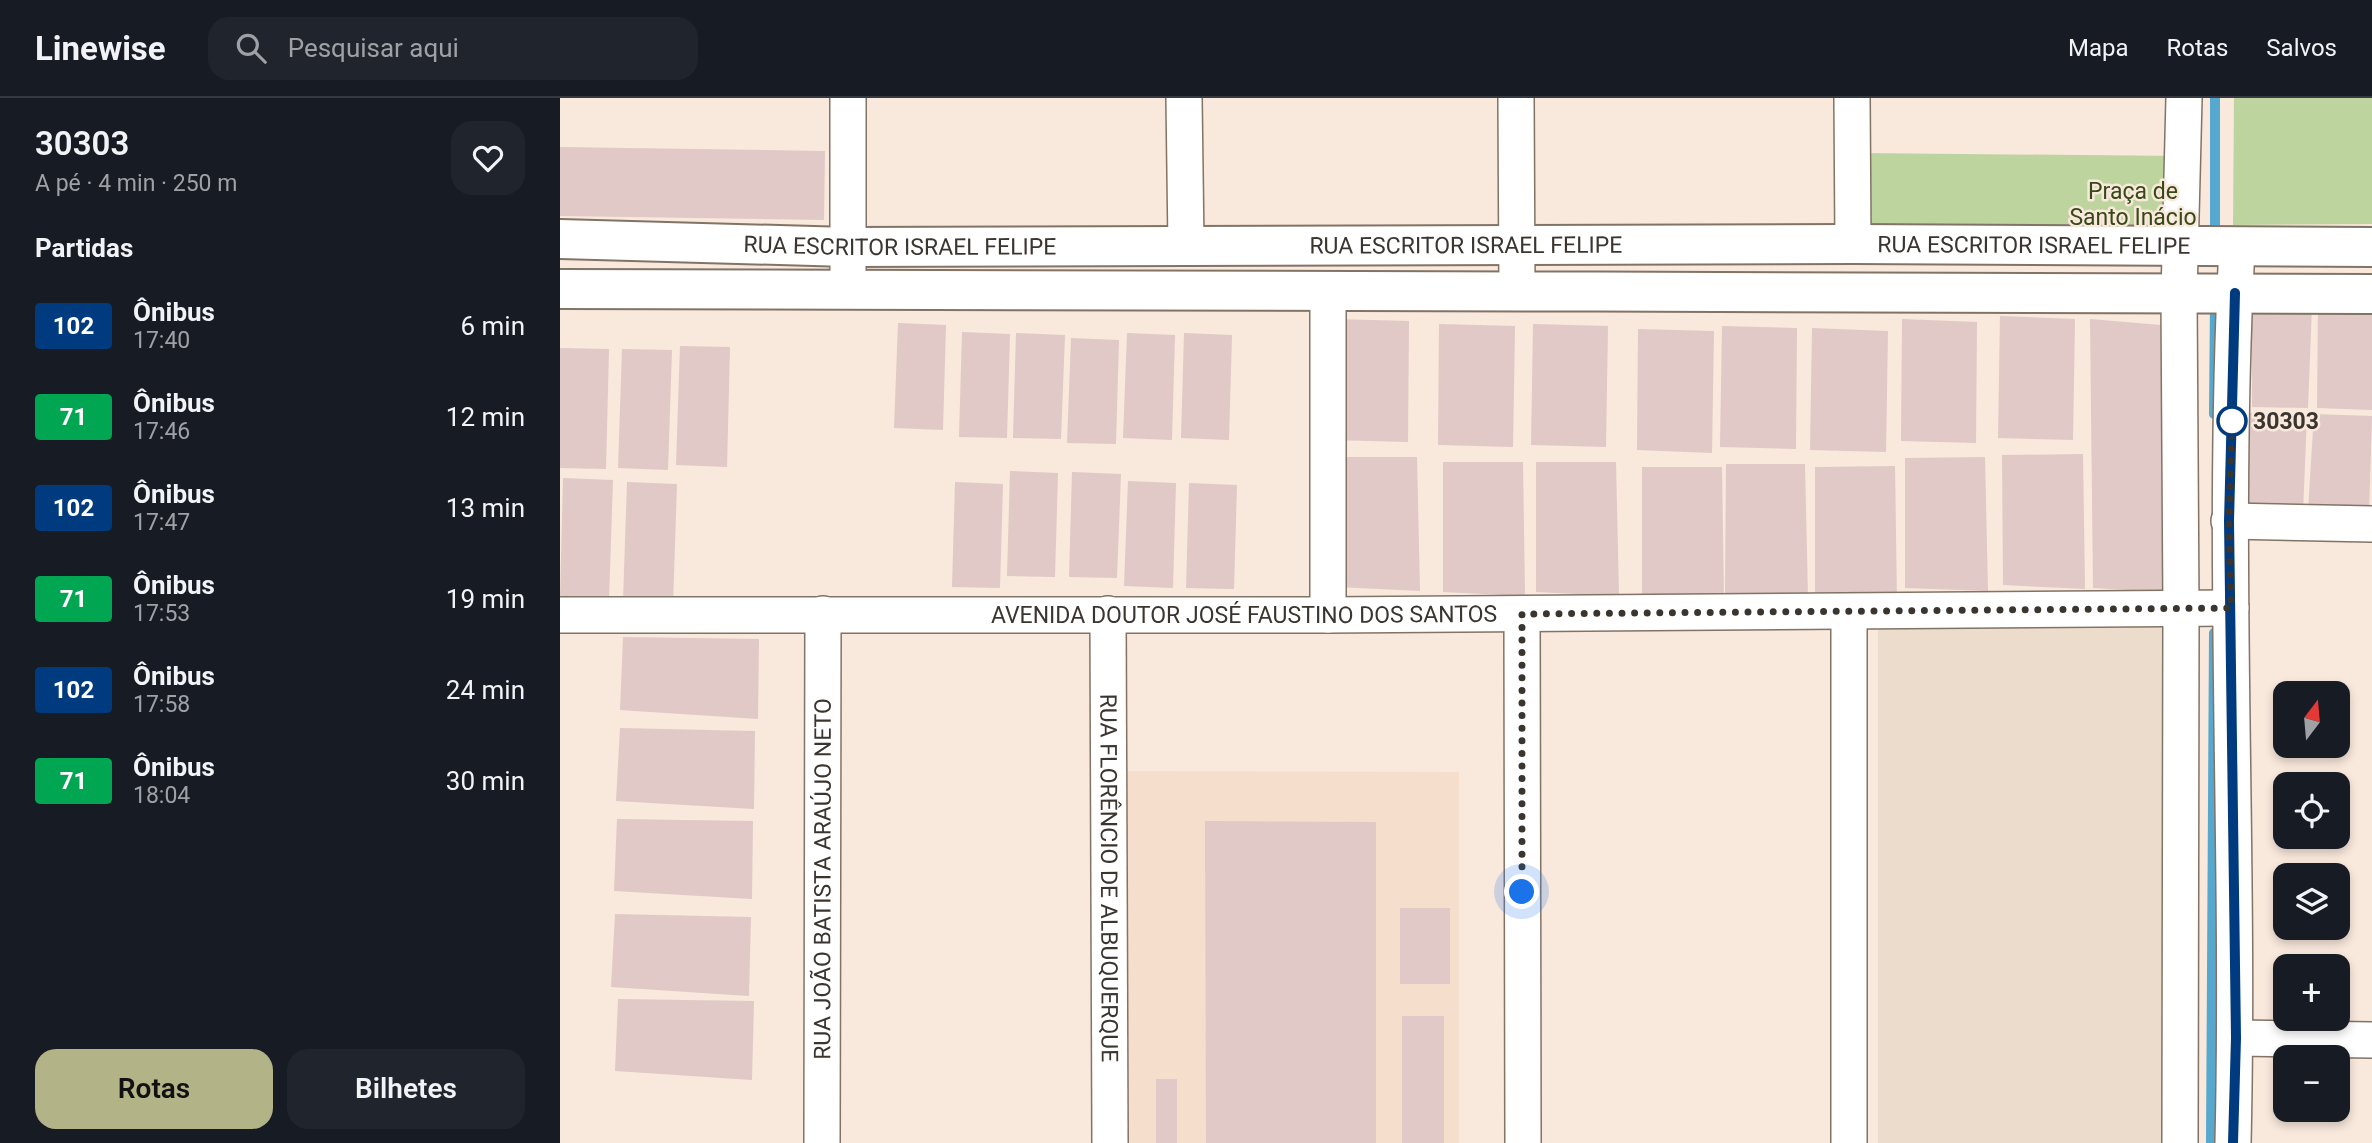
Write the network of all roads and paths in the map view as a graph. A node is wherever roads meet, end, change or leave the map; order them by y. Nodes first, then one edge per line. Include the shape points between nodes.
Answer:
1 (848, 98) edge
2 (1184, 98) edge
3 (1516, 98) edge
4 (1852, 98) edge
5 (2184, 98) edge
6 (560, 239) edge
7 (1853, 244) junction
8 (1186, 245) junction
9 (1517, 245) junction
10 (848, 247) junction
11 (2181, 247) junction
12 (2372, 247) edge
13 (2237, 248) junction
14 (560, 289) edge
15 (848, 289) junction
16 (1328, 290) junction
17 (1517, 292) junction
18 (2235, 293) junction
19 (2372, 294) edge
20 (2179, 295) junction
21 (2229, 521) junction
22 (2372, 524) edge
23 (2206, 609) junction
24 (1849, 612) junction
25 (822, 614) junction
26 (1108, 614) junction
27 (1522, 614) junction
28 (560, 615) edge
29 (1328, 615) junction
30 (2236, 1038) junction
31 (2372, 1040) edge
32 (822, 1143) edge
33 (1110, 1143) edge
34 (1523, 1143) edge
35 (1849, 1143) edge
36 (2180, 1143) edge
37 (2233, 1143) edge

1 - 10 street
2 - 8 street
3 - 9 street
4 - 7 street
5 - 11 street
6 - 10 street, RUA ESCRITOR ISRAEL FELIPE
7 - 9 street, RUA ESCRITOR ISRAEL FELIPE
7 - 11 street, RUA ESCRITOR ISRAEL FELIPE
8 - 9 street, RUA ESCRITOR ISRAEL FELIPE
8 - 10 street, RUA ESCRITOR ISRAEL FELIPE
9 - 17 street
10 - 15 street
11 - 13 street, RUA ESCRITOR ISRAEL FELIPE
11 - 20 street
12 - 13 street, RUA ESCRITOR ISRAEL FELIPE
13 - 18 street
14 - 15 street, RUA ESCRITOR ISRAEL FELIPE
15 - 16 street, RUA ESCRITOR ISRAEL FELIPE
16 - 17 street, RUA ESCRITOR ISRAEL FELIPE
16 - 29 street
17 - 20 street, RUA ESCRITOR ISRAEL FELIPE
18 - 19 street, RUA ESCRITOR ISRAEL FELIPE
18 - 20 street, RUA ESCRITOR ISRAEL FELIPE
18 - 21 street
20 - 23 street
21 - 22 street
21 - 23 street
23 - 24 street, AVENIDA DOUTOR JOSÉ FAUSTINO DOS SANTOS
23 - 30 street
23 - 36 street
24 - 27 street, AVENIDA DOUTOR JOSÉ FAUSTINO DOS SANTOS
24 - 35 street
25 - 26 street, AVENIDA DOUTOR JOSÉ FAUSTINO DOS SANTOS
25 - 28 street, AVENIDA DOUTOR JOSÉ FAUSTINO DOS SANTOS
25 - 32 street, RUA JOÃO BATISTA ARAÚJO NETO
26 - 29 street, AVENIDA DOUTOR JOSÉ FAUSTINO DOS SANTOS
26 - 33 street, RUA FLORÊNCIO DE ALBUQUERQUE
27 - 29 street, AVENIDA DOUTOR JOSÉ FAUSTINO DOS SANTOS
27 - 34 street
30 - 31 street
30 - 37 street

